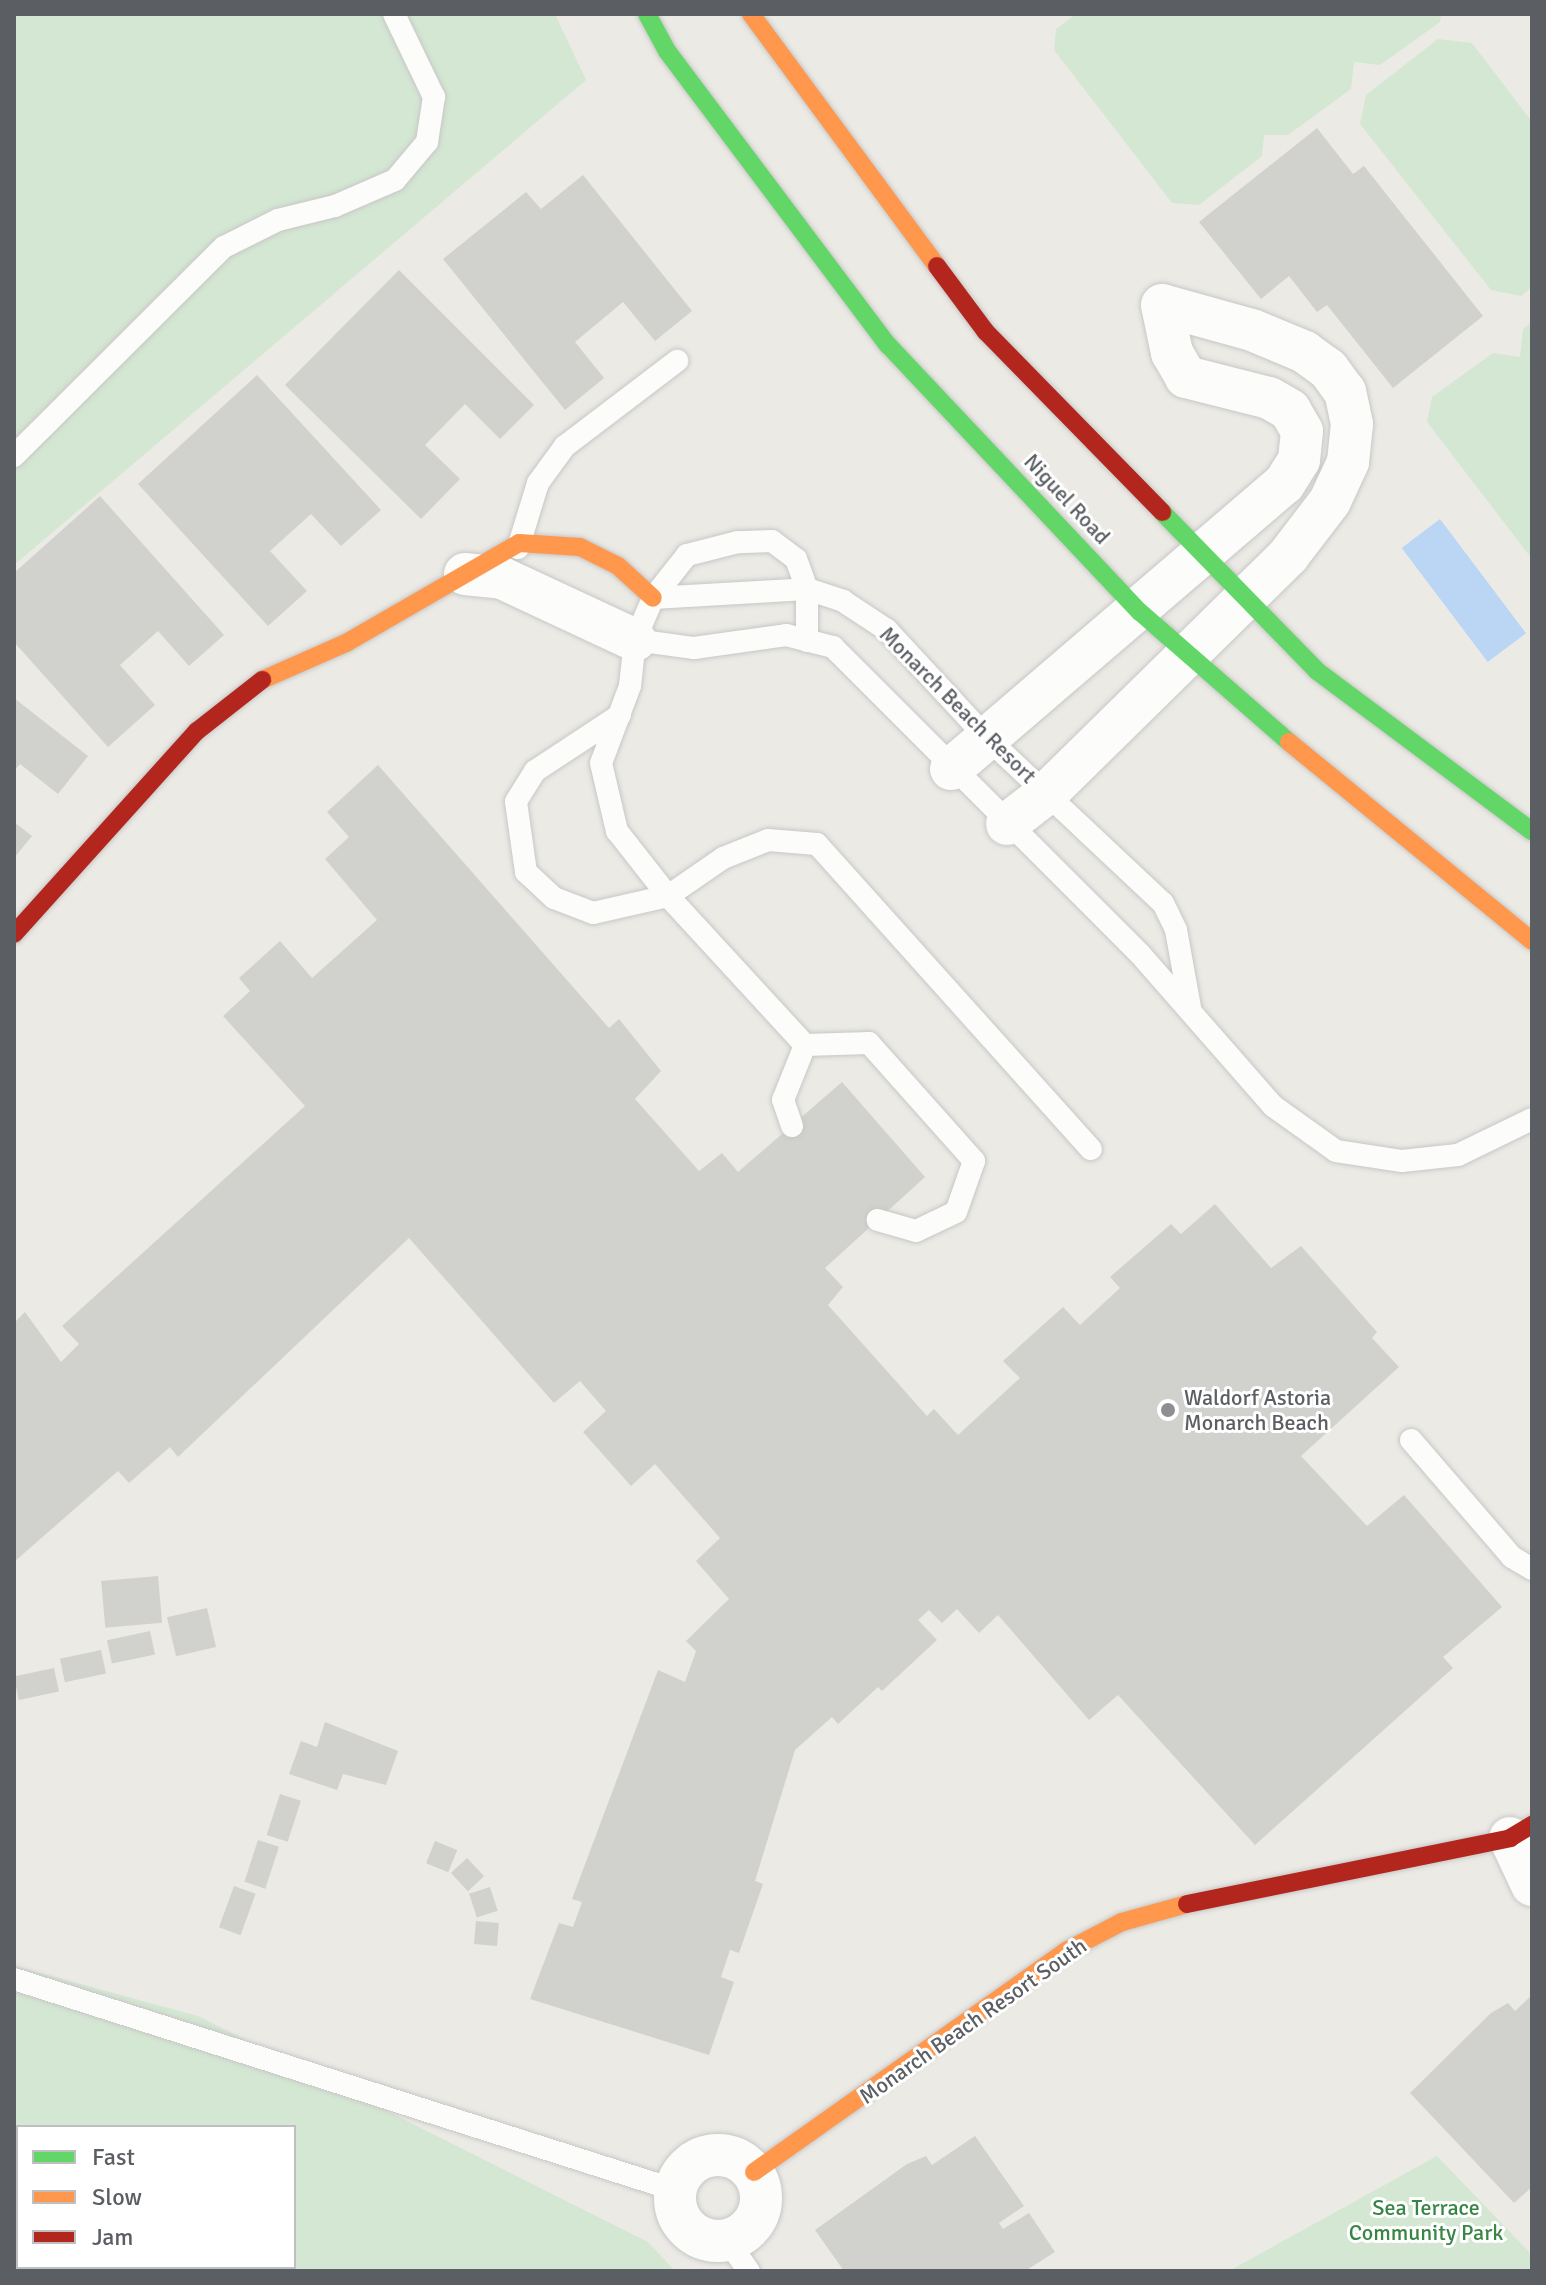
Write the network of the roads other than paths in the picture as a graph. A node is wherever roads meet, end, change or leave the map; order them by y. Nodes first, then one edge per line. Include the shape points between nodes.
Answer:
1 (394, 14) edge
2 (647, 14) edge
3 (751, 14) edge
4 (677, 361) dead end
5 (14, 456) edge
6 (519, 543) junction
7 (1201, 556) junction
8 (465, 574) junction
9 (513, 584) junction
10 (807, 589) junction
11 (653, 598) junction
12 (1244, 599) junction
13 (1140, 612) junction
14 (635, 640) junction
15 (807, 641) junction
16 (1186, 656) junction
17 (620, 715) junction
18 (987, 738) junction
19 (951, 769) junction
20 (1047, 793) junction
21 (1529, 823) edge
22 (1007, 824) junction
23 (668, 896) junction
24 (14, 934) edge
25 (1532, 941) edge
26 (1190, 1007) junction
27 (805, 1045) junction
28 (792, 1126) dead end
29 (1528, 1129) edge
30 (1091, 1149) dead end
31 (878, 1220) dead end
32 (1411, 1440) dead end
33 (1532, 1569) edge
34 (1521, 1832) edge
35 (1532, 1885) edge
36 (14, 1979) edge
37 (754, 2172) junction
38 (675, 2190) junction
39 (738, 2256) edge

1 - 5 lane via 434,97 427,142 395,180 335,206 278,220 224,247
2 - 13 main road, Niguel Road via 667,51 888,345
3 - 7 main road via 986,332
4 - 6 lane via 565,446 538,483
6 - 8 main road
6 - 9 lane
6 - 11 main road via 580,547 618,566
7 - 12 main road
7 - 12 street via 1284,484 1299,460 1302,431 1290,410 1269,398 1186,377 1172,353 1162,305 1305,352 1345,392 1352,424 1348,462 1330,501 1288,556
7 - 13 street
8 - 9 street
8 - 24 main road via 346,643 267,676 197,731
9 - 14 street
10 - 11 lane, Monarch Beach Resort
10 - 11 lane via 796,559 772,541 738,542 687,555
10 - 15 lane
10 - 18 lane, Monarch Beach Resort via 843,601 887,630
11 - 14 lane
12 - 16 street
12 - 21 main road via 1317,671
13 - 16 main road, Niguel Road
13 - 18 street
14 - 15 lane, Monarch Beach Resort via 694,648 786,635
14 - 17 lane
15 - 19 lane, Monarch Beach Resort via 833,647 865,674
16 - 20 street
16 - 25 main road, Niguel Road
17 - 23 lane via 601,763 617,831
17 - 23 lane via 535,771 516,802 526,872 554,898 593,913
18 - 19 street
18 - 20 lane, Monarch Beach Resort
19 - 22 lane, Monarch Beach Resort
20 - 22 street
20 - 26 lane, Monarch Beach Resort via 1163,903 1176,930
22 - 26 lane, Monarch Beach Resort
23 - 27 lane
23 - 30 lane via 723,858 768,840 817,844
26 - 29 lane, Monarch Beach Resort via 1273,1106 1336,1151 1402,1161 1458,1155
27 - 28 lane via 783,1100
27 - 31 lane via 869,1043 974,1161 956,1212 916,1231
32 - 33 lane via 1512,1557
34 - 35 street
34 - 37 main road, Monarch Beach Resort South via 1215,1896 1122,1922 1066,1951
36 - 38 lane
37 - 38 street via 726,2154 709,2155 687,2168
37 - 39 street via 761,2205
38 - 39 street via 679,2215 694,2235

